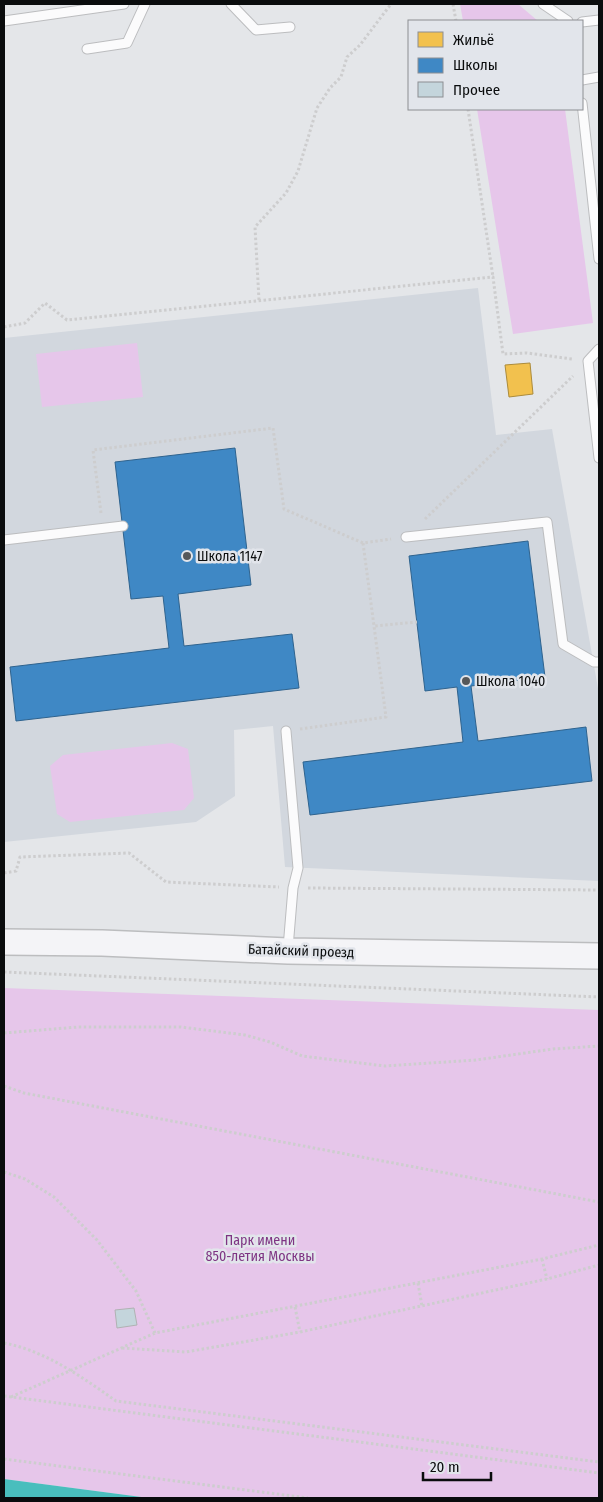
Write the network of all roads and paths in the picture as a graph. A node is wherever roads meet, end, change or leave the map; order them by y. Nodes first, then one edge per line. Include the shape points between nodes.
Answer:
1 (124, 4) edge
2 (144, 4) edge
3 (231, 4) edge
4 (390, 4) edge
5 (453, 4) edge
6 (543, 4) edge
7 (456, 20) edge
8 (567, 20) edge
9 (599, 20) edge
10 (4, 21) edge
11 (583, 22) edge
12 (290, 27) dead end
13 (87, 49) dead end
14 (599, 78) edge
15 (583, 80) edge
16 (468, 110) edge
17 (583, 110) edge
18 (599, 259) edge
19 (493, 277) junction
20 (259, 300) junction
21 (4, 326) edge
22 (599, 348) edge
23 (588, 361) junction
24 (599, 458) edge
25 (123, 526) dead end
26 (103, 528) junction
27 (406, 537) junction
28 (4, 540) edge
29 (363, 543) junction
30 (417, 622) dead end
31 (374, 626) junction
32 (599, 662) edge
33 (286, 731) joint
34 (4, 942) edge
35 (288, 951) junction
36 (599, 956) edge
37 (4, 972) edge
38 (599, 997) edge
39 (4, 1033) edge
40 (599, 1046) edge
41 (4, 1086) edge
42 (4, 1172) edge
43 (599, 1202) edge
44 (599, 1245) edge
45 (542, 1259) junction
46 (599, 1265) edge
47 (547, 1279) junction
48 (418, 1284) junction
49 (422, 1306) junction
50 (295, 1308) junction
51 (300, 1332) junction
52 (155, 1333) junction
53 (4, 1343) edge
54 (119, 1347) junction
55 (71, 1370) junction
56 (4, 1396) edge
57 (11, 1397) junction
58 (4, 1459) edge
59 (599, 1462) edge
60 (599, 1473) edge
61 (308, 1498) edge

1 - 10 lane
2 - 13 lane via 127,43
3 - 12 lane via 256,30
4 - 20 path via 360,45 347,57 341,77 316,108 298,171 286,193 255,226
5 - 7 path
6 - 8 lane
9 - 11 lane
14 - 15 lane
16 - 19 path
17 - 18 lane
19 - 20 path
19 - 23 path via 503,354 527,353
20 - 21 path via 67,320 45,303 25,323
22 - 23 lane
23 - 24 lane
23 - 27 path
25 - 26 lane
26 - 28 lane
26 - 29 path via 93,450 273,428 284,509
27 - 29 path
27 - 32 lane via 547,522 563,644
29 - 31 path
30 - 31 path
31 - 33 path via 386,717
33 - 35 lane via 298,868
34 - 35 main road, Батайский проезд
35 - 36 main road, Батайский проезд
37 - 38 path
39 - 40 path via 78,1027 182,1027 245,1035 302,1056 385,1066
41 - 43 path via 24,1093
42 - 52 path via 25,1179 54,1197 97,1240 136,1291
44 - 45 path
45 - 47 path
45 - 48 path
46 - 47 path
47 - 49 path
48 - 49 path
48 - 50 path
49 - 51 path
50 - 51 path
50 - 52 path
51 - 54 path via 186,1352
52 - 54 path
53 - 55 path via 22,1346
54 - 55 path
55 - 57 path
55 - 59 path via 116,1401
56 - 57 path
57 - 60 path
58 - 61 path

